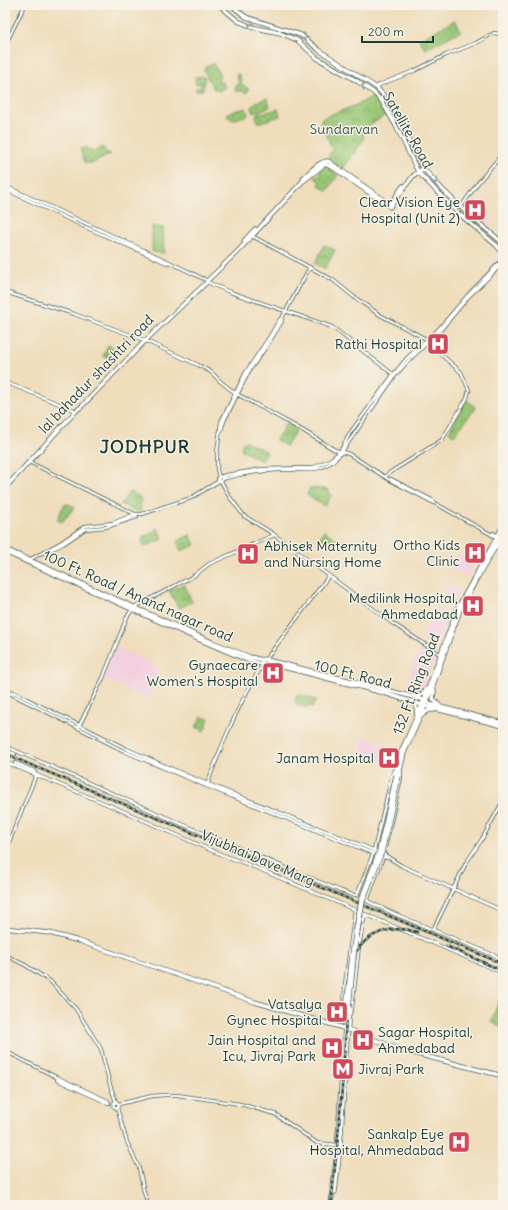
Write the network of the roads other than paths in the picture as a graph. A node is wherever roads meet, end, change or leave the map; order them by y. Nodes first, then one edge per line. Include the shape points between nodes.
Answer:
1 (25, 5) edge
2 (219, 5) edge
3 (231, 5) edge
4 (503, 37) edge
5 (5, 45) edge
6 (377, 88) junction
7 (503, 153) edge
8 (423, 168) junction
9 (417, 171) junction
10 (5, 188) edge
11 (460, 207) junction
12 (251, 235) junction
13 (503, 243) edge
14 (503, 253) edge
15 (503, 259) edge
16 (503, 263) edge
17 (310, 267) junction
18 (206, 281) junction
19 (5, 292) edge
20 (286, 311) junction
21 (428, 340) junction
22 (144, 341) junction
23 (394, 375) junction
24 (5, 382) edge
25 (236, 393) junction
26 (74, 410) junction
27 (341, 451) junction
28 (28, 462) junction
29 (386, 476) junction
30 (220, 479) junction
31 (5, 487) edge
32 (136, 516) junction
33 (503, 526) edge
34 (274, 535) junction
35 (501, 537) edge
36 (5, 551) edge
37 (28, 561) junction
38 (328, 577) junction
39 (133, 608) junction
40 (441, 655) junction
41 (265, 662) junction
42 (431, 686) junction
43 (5, 690) edge
44 (412, 699) junction
45 (424, 703) junction
46 (439, 708) junction
47 (418, 717) junction
48 (503, 724) edge
49 (78, 726) junction
50 (5, 746) edge
51 (5, 750) edge
52 (15, 754) dead end
53 (5, 762) edge
54 (15, 763) dead end
55 (399, 766) junction
56 (36, 775) junction
57 (207, 785) junction
58 (503, 801) edge
59 (5, 852) edge
60 (373, 852) junction
61 (383, 856) junction
62 (454, 889) junction
63 (357, 895) junction
64 (367, 901) junction
65 (355, 910) junction
66 (503, 911) edge
67 (365, 914) junction
68 (5, 927) edge
69 (433, 930) junction
70 (5, 955) edge
71 (503, 959) edge
72 (503, 973) edge
73 (347, 1019) junction
74 (346, 1028) junction
75 (5, 1052) edge
76 (503, 1075) edge
77 (116, 1104) junction
78 (117, 1108) junction
79 (339, 1145) junction
80 (148, 1205) edge
81 (332, 1205) edge

1 - 5 street
9 -> 2 main road, Satellite Road via 396,126 381,100 373,92 317,58 297,40 238,21
3 -> 6 main road, Satellite Road via 246,17 302,34 319,50
4 - 6 street via 494,33
6 - 8 main road, Satellite Road via 395,114
7 - 11 street
8 - 9 main road
8 -> 11 main road, Satellite Road
9 - 12 main road via 390,203 338,167 325,161 307,174
9 - 12 main road via 390,207 325,164 302,182
9 - 14 main road, Satellite Road
10 - 18 street
11 - 13 main road, Satellite Road
12 - 17 street
12 - 18 main road, lal bahadur shashtri road
15 - 21 street
16 - 21 street
17 - 20 street
17 - 21 street via 333,280 380,315
18 - 20 street
18 - 22 main road, lal bahadur shashtri road
19 - 22 street via 74,314
20 - 23 street via 332,328
20 - 25 street
21 - 23 street via 407,358
21 - 29 street via 461,372 469,390 467,398 442,440
22 - 25 street via 204,369
22 - 26 main road, lal bahadur shashtri road
22 - 28 main road
23 - 27 street
24 - 26 street
25 - 27 street
25 - 30 street via 219,436 217,470
26 - 28 main road, lal bahadur shashtri road
27 - 29 street via 350,453
27 - 30 street via 332,462 313,470 263,472
28 - 31 main road, lal bahadur shashtri road
28 - 32 street
29 - 35 street
30 - 32 street via 191,498
30 - 34 street via 244,516
32 - 37 street via 106,527 85,529 63,544 43,551
33 - 35 main road, 132 Ft. Ring Road
34 - 38 street
34 - 39 street via 209,564 192,577
35 - 40 main road, 132 Ft. Ring Road via 460,610
36 - 37 main road, 100 Ft. Road
37 - 39 main road, 100 Ft. Road
38 - 40 street
38 - 41 street
39 - 41 main road, 100 Ft. Road via 247,660
39 - 49 street via 103,678
40 - 42 main road, 132 Ft. Ring Road
41 - 44 main road, 100 Ft. Road
41 - 57 street via 236,712
42 - 44 main road via 422,695
42 - 45 main road, 132 Ft. Ring Road
42 - 46 main road via 434,690 433,699
43 - 49 street
44 - 45 main road, 100 Ft. Road
44 - 47 main road
45 - 46 main road
45 - 47 main road, 132 Ft. Ring Road
46 - 47 main road
46 - 48 main road
47 - 55 main road, 132 Ft. Ring Road via 401,752
49 - 57 street via 127,752
50 - 63 street via 341,891
51 - 52 street
53 - 56 street, Vijubhai Dave Marg
54 - 56 street via 34,771
55 - 60 street via 392,777
55 - 61 street via 401,778
55 - 73 main road, 132 Ft. Ring Road, bridge via 382,852 363,901
56 - 59 street
56 - 65 street, Vijubhai Dave Marg
57 - 60 street
58 - 62 street via 466,863
60 - 61 street
60 - 63 street
61 - 62 street
61 - 64 street
62 - 66 street
62 - 69 street
63 - 64 street
64 - 69 street
65 - 67 street, Vijubhai Dave Marg
65 - 73 street via 345,984 344,1007
67 - 72 street, Vijubhai Dave Marg
67 - 73 street via 352,1008
68 - 74 main road via 48,933 79,941 255,1002
69 - 71 street
70 - 77 street via 50,981 76,1009 101,1049
73 - 74 main road
74 - 76 main road via 401,1048
74 - 79 main road
75 - 77 street via 56,1080
77 - 78 street
77 - 78 street
77 - 79 street via 152,1096 177,1095 240,1104 275,1114 317,1142
78 - 80 street via 126,1142 139,1168
79 - 81 main road

